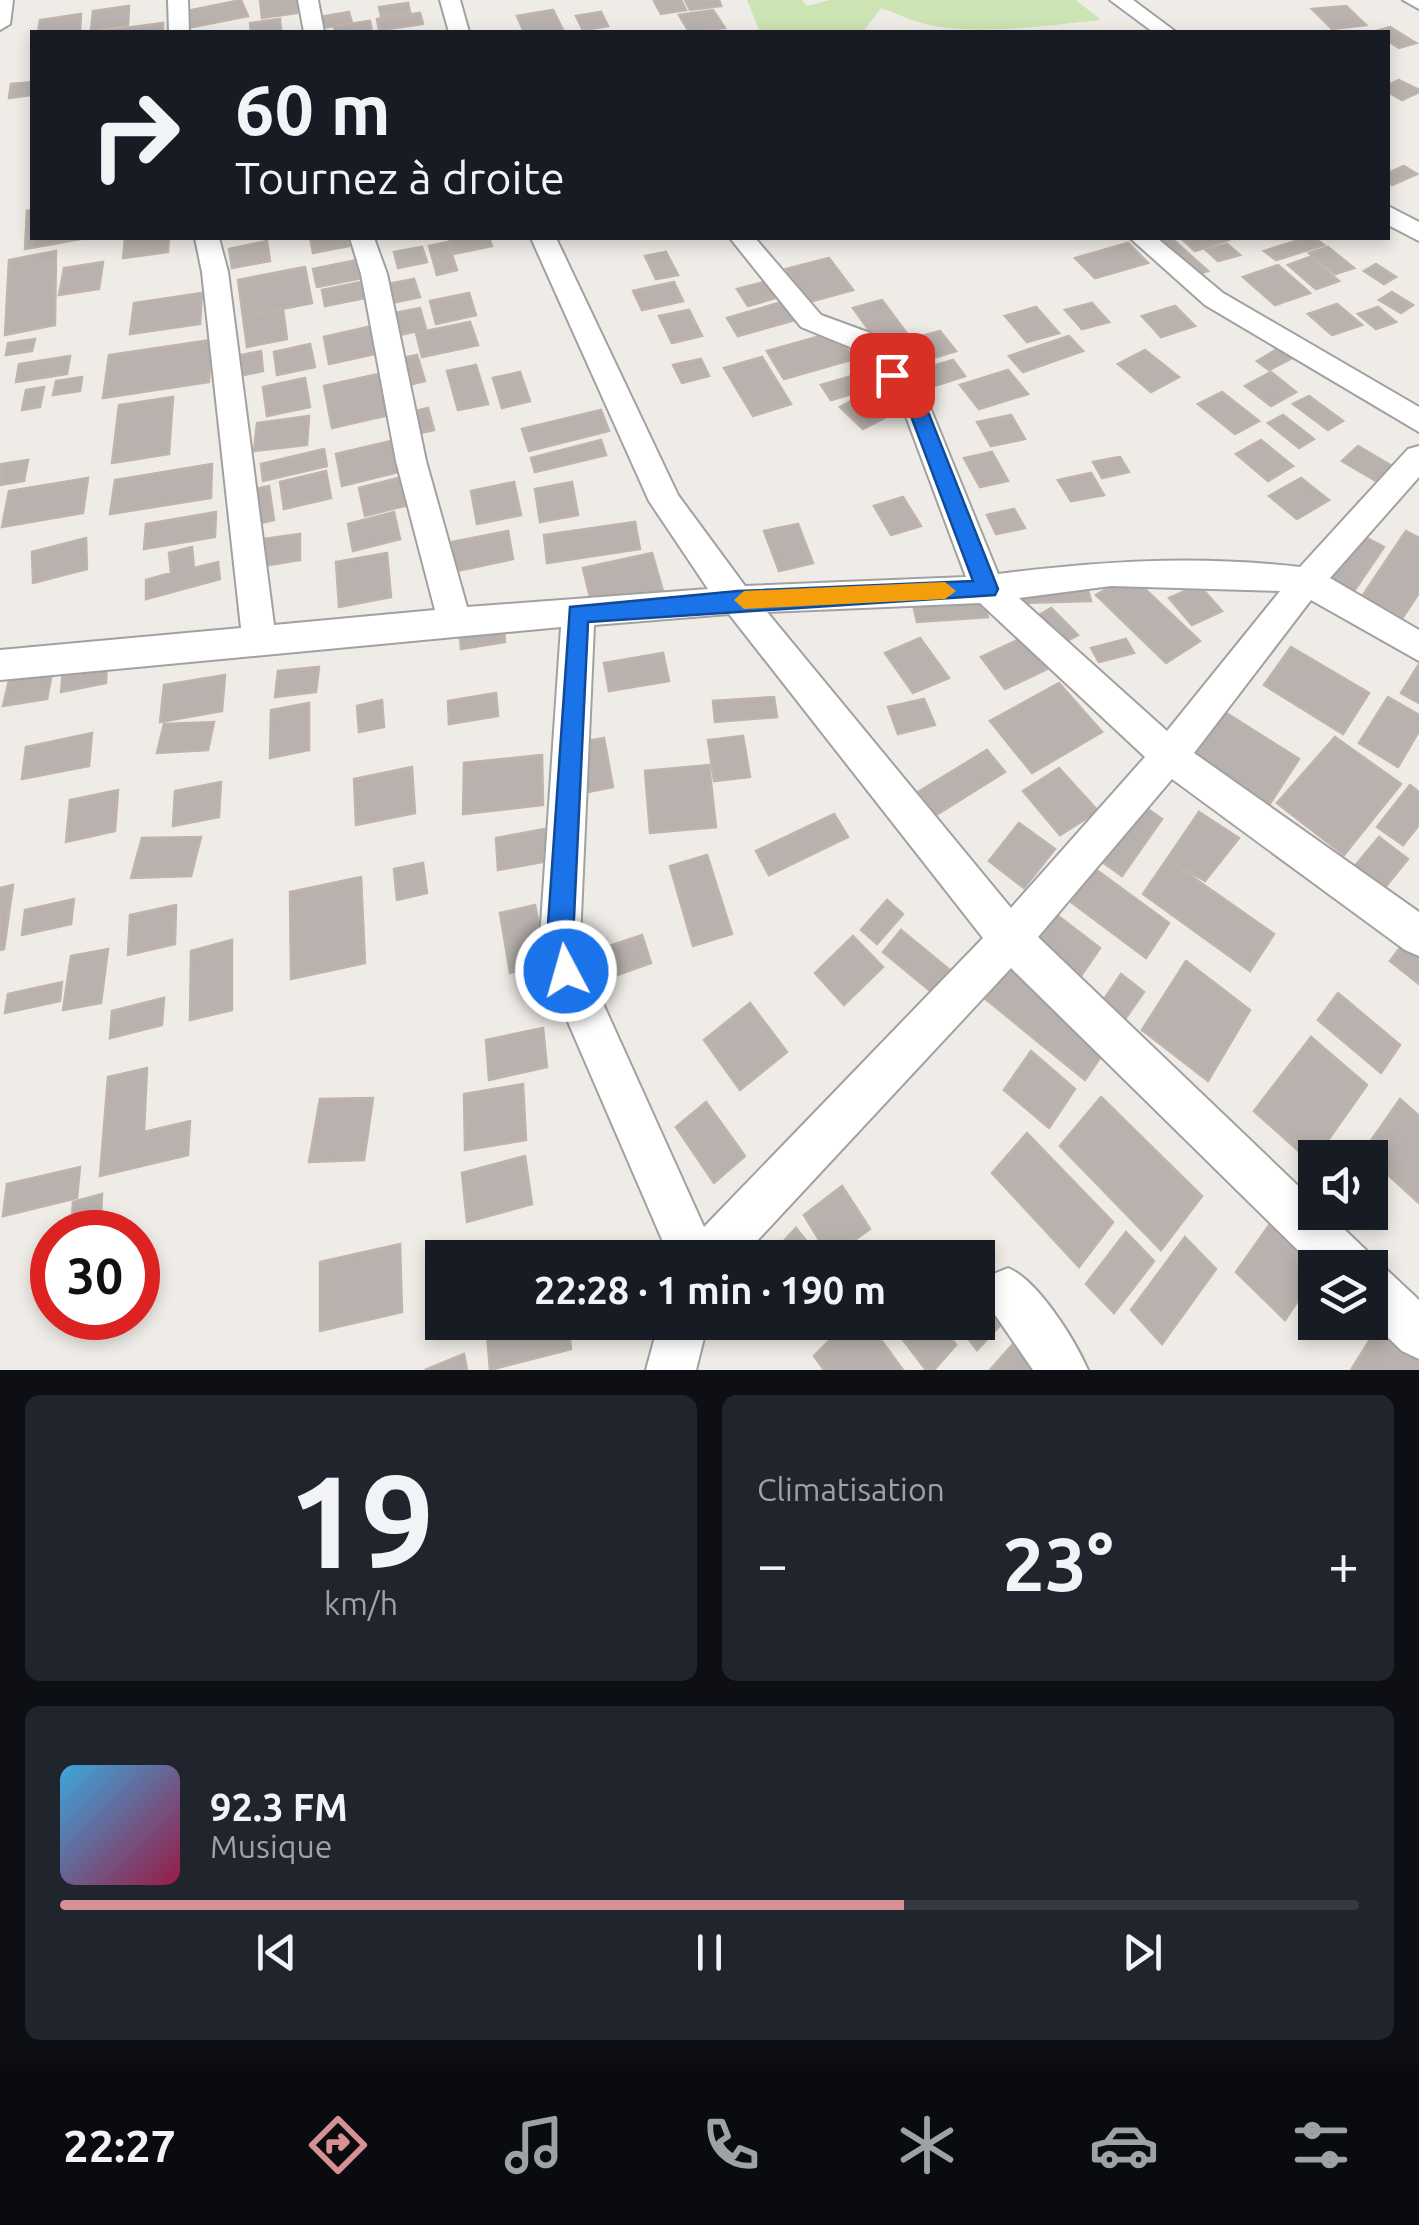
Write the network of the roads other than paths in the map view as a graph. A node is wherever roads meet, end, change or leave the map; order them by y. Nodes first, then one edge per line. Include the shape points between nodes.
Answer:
1 (3, 0) edge
2 (178, 0) edge
3 (308, 0) edge
4 (450, 0) edge
5 (1120, 0) edge
6 (0, 24) edge
7 (179, 30) edge
8 (314, 30) edge
9 (458, 30) edge
10 (1163, 30) edge
11 (1390, 215) edge
12 (1419, 233) edge
13 (207, 240) edge
14 (363, 240) edge
15 (544, 240) edge
16 (744, 240) edge
17 (1144, 240) edge
18 (1419, 422) edge
19 (1419, 457) edge
20 (1306, 582) junction
21 (987, 589) junction
22 (738, 600) junction
23 (578, 614) junction
24 (455, 624) junction
25 (259, 640) junction
26 (1419, 647) edge
27 (0, 665) edge
28 (1169, 756) junction
29 (1419, 936) edge
30 (1010, 939) junction
31 (686, 1240) edge
32 (725, 1240) edge
33 (1331, 1250) edge
34 (1008, 1292) dead end
35 (1388, 1304) edge
36 (1419, 1334) edge
37 (679, 1340) edge
38 (670, 1370) edge
39 (1063, 1370) edge

1 - 6 street
2 - 7 street
3 - 8 street
4 - 9 street
5 - 10 street
11 - 12 street
13 - 25 street
14 - 24 street
15 - 22 street via 665,501
16 - 21 street via 811,320 860,340 916,406
17 - 18 street via 1214,299
19 - 20 street
20 - 21 street via 1112,573
20 - 26 street
20 - 28 street
21 - 22 street
21 - 28 street
22 - 23 street
22 - 30 street
23 - 24 street
23 - 31 street via 560,939 566,971
24 - 25 street
25 - 27 street
28 - 29 street
28 - 30 street
30 - 32 street
30 - 33 street
34 - 39 street
35 - 36 street
37 - 38 street

